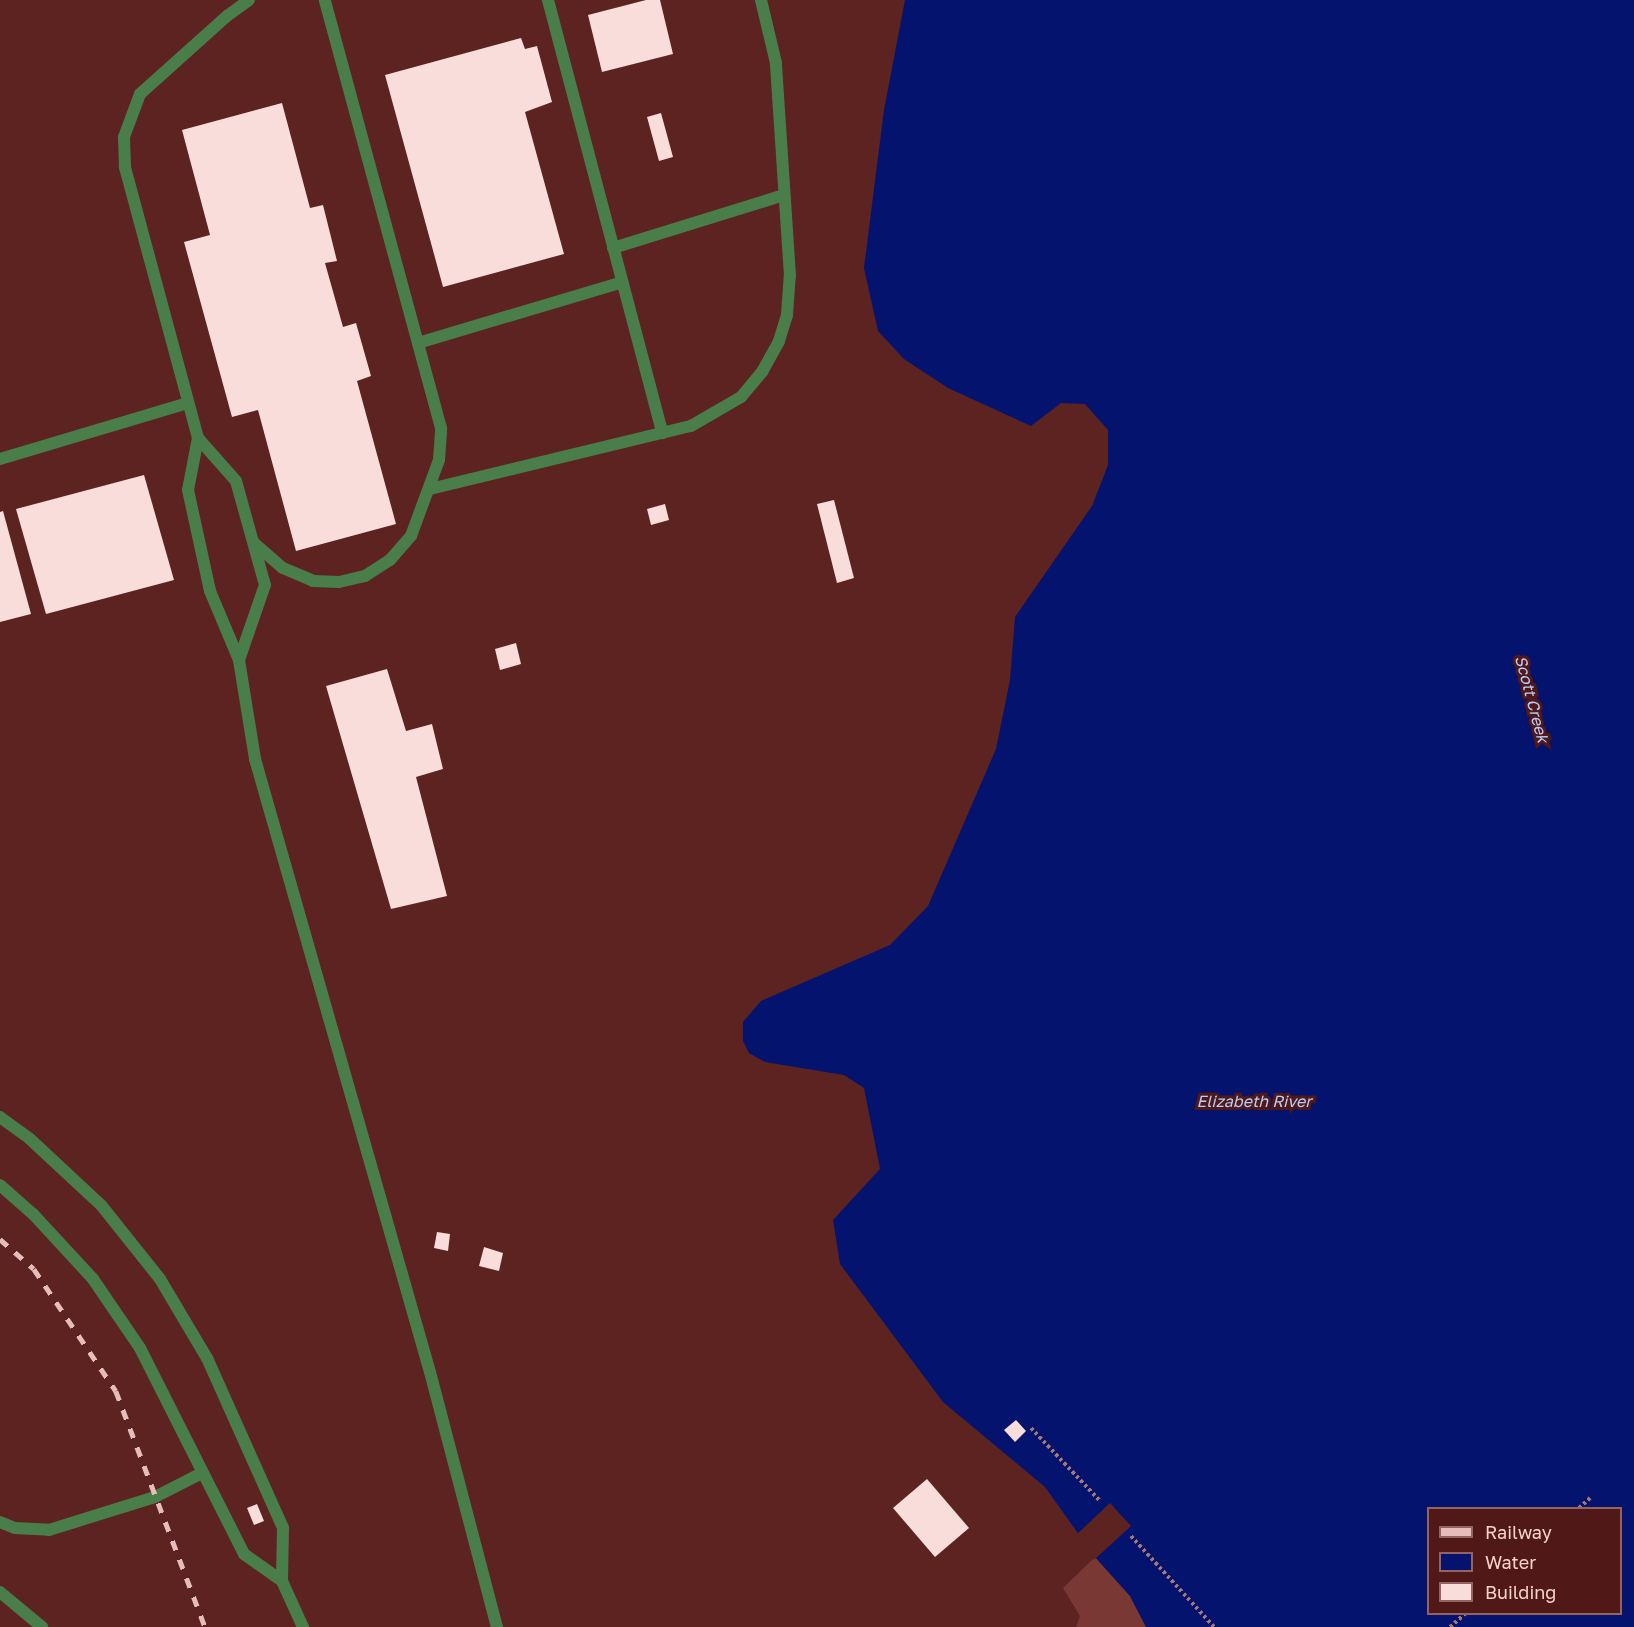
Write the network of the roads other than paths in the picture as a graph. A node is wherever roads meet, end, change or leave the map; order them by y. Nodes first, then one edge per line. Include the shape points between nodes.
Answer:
1 (249, 0) edge
2 (325, 0) edge
3 (548, 0) edge
4 (760, 0) edge
5 (784, 195) junction
6 (613, 248) junction
7 (622, 282) junction
8 (418, 343) junction
9 (188, 403) junction
10 (662, 433) junction
11 (198, 438) junction
12 (0, 459) edge
13 (430, 489) junction
14 (254, 543) junction
15 (239, 660) junction
16 (0, 1118) edge
17 (0, 1185) edge
18 (202, 1473) junction
19 (0, 1522) edge
20 (282, 1581) junction
21 (0, 1593) edge
22 (42, 1627) edge
23 (303, 1627) edge
24 (497, 1627) edge

1 - 9 lane via 140,94 124,137 125,167
2 - 8 lane
3 - 6 lane
4 - 5 lane via 776,63
5 - 6 lane
5 - 10 lane via 790,276 787,315 779,341 762,372 741,397 692,426
6 - 7 lane
7 - 8 lane
7 - 10 lane
8 - 13 lane via 441,428 439,460
9 - 11 lane
9 - 12 lane
10 - 13 lane
11 - 14 lane via 236,481
11 - 15 lane via 188,490 210,591
13 - 14 lane via 411,536 390,560 365,576 339,582 314,581 283,568
14 - 15 lane via 266,585
15 - 24 lane via 255,759 427,1361
16 - 20 lane via 30,1139 101,1205 160,1279 207,1358 283,1528
17 - 18 lane via 34,1215 93,1279 140,1348
18 - 19 lane via 155,1497 49,1530 15,1528
18 - 20 lane via 244,1554
20 - 23 lane
21 - 22 lane

